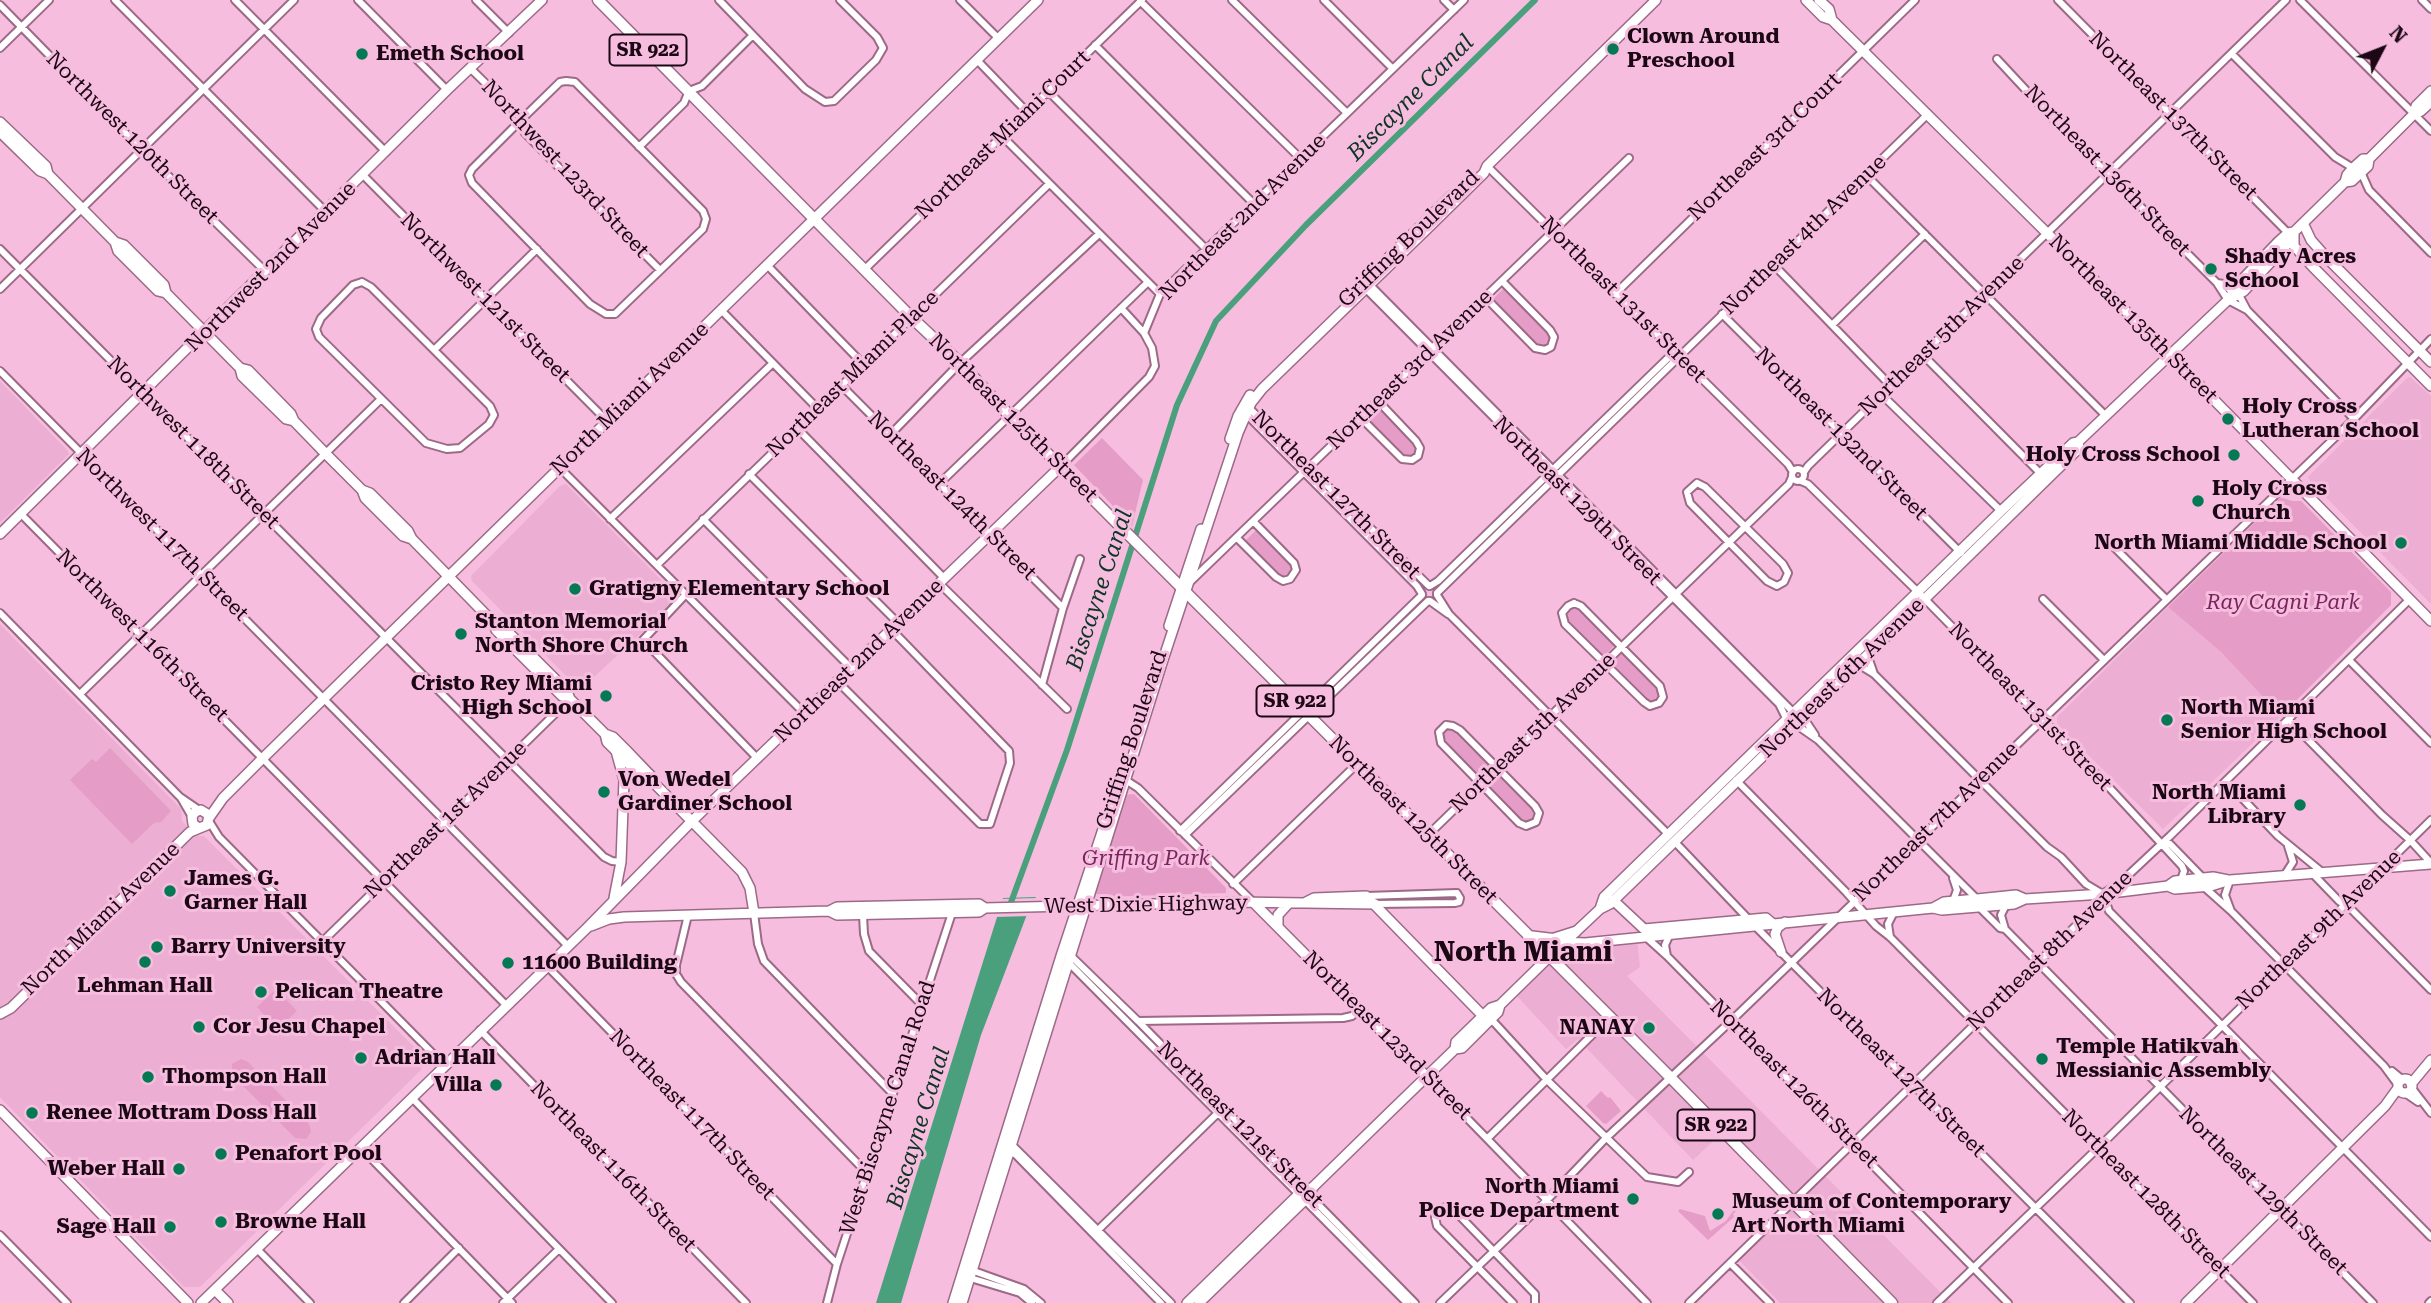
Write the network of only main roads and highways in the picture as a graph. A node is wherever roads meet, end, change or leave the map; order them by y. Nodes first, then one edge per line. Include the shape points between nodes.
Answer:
1 (541, 0) edge
2 (598, 0) edge
3 (1038, 0) edge
4 (1656, 0) edge
5 (1806, 0) edge
6 (1819, 0) edge
7 (1832, 20) junction
8 (2431, 91) edge
9 (2431, 102) edge
10 (2414, 114) junction
11 (0, 122) edge
12 (0, 132) edge
13 (48, 174) junction
14 (816, 219) junction
15 (2303, 223) junction
16 (2291, 232) junction
17 (2362, 292) junction
18 (2350, 304) junction
19 (205, 332) junction
20 (2170, 355) junction
21 (2431, 362) edge
22 (2431, 386) edge
23 (2078, 442) junction
24 (1061, 466) junction
25 (2041, 474) junction
26 (2036, 490) junction
27 (0, 534) edge
28 (448, 576) junction
29 (1186, 587) junction
30 (1921, 595) junction
31 (2431, 621) edge
32 (1809, 699) junction
33 (1799, 715) junction
34 (1791, 723) junction
35 (605, 734) junction
36 (1784, 735) junction
37 (616, 751) junction
38 (1734, 778) junction
39 (654, 783) junction
40 (223, 798) junction
41 (196, 814) junction
42 (692, 821) junction
43 (205, 823) junction
44 (1672, 838) junction
45 (2308, 862) road end
46 (2431, 863) edge
47 (2300, 875) junction
48 (2203, 882) junction
49 (2168, 886) junction
50 (126, 891) junction
51 (621, 892) junction
52 (2025, 898) junction
53 (614, 900) junction
54 (1613, 900) junction
55 (1254, 902) junction
56 (1306, 902) junction
57 (1289, 903) junction
58 (1978, 903) junction
59 (1375, 904) junction
60 (1083, 906) junction
61 (985, 908) junction
62 (1933, 908) junction
63 (1600, 909) junction
64 (829, 911) junction
65 (754, 913) junction
66 (621, 918) junction
67 (1785, 922) junction
68 (1753, 923) junction
69 (1278, 925) junction
70 (587, 928) junction
71 (1575, 932) junction
72 (1644, 933) junction
73 (1528, 936) junction
74 (1565, 942) junction
75 (1782, 952) road end
76 (1549, 957) junction
77 (1, 1013) edge
78 (1487, 1018) junction
79 (2430, 1061) edge
80 (1426, 1076) junction
81 (0, 1110) edge
82 (1007, 1146) junction
83 (1306, 1194) junction
84 (967, 1273) junction
85 (215, 1290) junction
86 (188, 1303) edge
87 (201, 1303) edge
88 (228, 1303) edge
89 (953, 1303) edge
90 (962, 1303) edge
91 (1187, 1303) edge
92 (1199, 1303) edge
93 (1892, 1303) edge
94 (2186, 1303) edge

1 - 19 main road, Northwest 2nd Avenue
2 - 14 main road, SR 922
3 - 14 main road, North Miami Avenue
4 - 29 main road, Griffing Boulevard via 1259,383 1245,408
5 - 7 main road, Northeast 135th Street
6 - 7 main road, Northeast 135th Street
7 - 20 main road, Northeast 135th Street
8 - 10 main road
9 - 10 main road
10 - 15 main road, Northeast 6th Avenue via 2369,159 2363,159 2357,170 2347,175 2348,182
11 - 13 main road via 46,166
12 - 13 main road
13 - 19 main road via 164,285 166,293
14 - 24 main road, Northeast 125th Street / SR 922
14 - 28 main road, North Miami Avenue
15 - 16 main road, Northeast 6th Avenue
15 - 17 main road via 2311,240
16 - 18 main road, Northeast 137th Street via 2294,246
16 - 20 main road, Northeast 6th Avenue via 2292,239
17 - 18 main road
17 - 21 main road
18 - 22 main road, Northeast 137th Street
19 - 27 main road, Northwest 2nd Avenue
19 - 28 main road via 291,414 374,508
20 - 23 main road, Northeast 6th Avenue
20 - 31 main road, Northeast 135th Street
23 - 25 main road, Northeast 6th Avenue
23 - 26 main road, Northeast 6th Avenue via 2078,449
24 - 29 main road, Northeast 125th Street / SR 922
24 - 42 main road, Northeast 2nd Avenue
25 - 26 main road
25 - 30 main road, Northeast 6th Avenue
26 - 30 main road, Northeast 6th Avenue
28 - 35 main road
28 - 40 main road, North Miami Avenue
29 - 60 main road, Griffing Boulevard
29 - 73 main road, Northeast 125th Street / SR 922
30 - 32 main road, Northeast 6th Avenue
30 - 33 main road, Northeast 6th Avenue via 1858,664
32 - 33 main road, Northeast 6th Avenue
32 - 34 main road
33 - 34 main road, Northeast 6th Avenue
33 - 36 main road
34 - 36 main road, Northeast 6th Avenue
34 - 38 main road, Northeast 6th Avenue
35 - 37 main road
35 - 39 main road via 627,751
36 - 38 main road, Northeast 6th Avenue
37 - 39 main road
37 - 53 main road via 624,780 621,862
38 - 44 main road, Northeast 6th Avenue
38 - 44 main road, Northeast 6th Avenue via 1681,824
39 - 42 main road
40 - 41 main road, North Miami Avenue
40 - 43 main road, North Miami Avenue
41 - 43 main road
41 - 43 main road
41 - 50 main road, North Miami Avenue
42 - 51 main road, Northeast 2nd Avenue
42 - 65 main road via 744,876
43 - 50 main road, North Miami Avenue
44 - 54 main road, Northeast 6th Avenue
44 - 63 main road, Northeast 6th Avenue via 1604,897
45 - 47 main road
46 - 47 main road
47 - 48 main road
48 - 49 main road via 2175,889
48 - 49 main road via 2181,880
49 - 52 main road
50 - 77 main road, North Miami Avenue
51 - 53 main road, Northeast 2nd Avenue
51 - 66 main road via 617,907
52 - 58 main road via 2016,895
52 - 58 main road via 2018,903
53 - 70 main road, Northeast 2nd Avenue
54 - 63 main road, Northeast 6th Avenue
54 - 72 main road, Northeast 126th Street
55 - 57 main road, West Dixie Highway
55 - 60 main road, West Dixie Highway
55 - 69 main road, Northeast 123rd Street
56 - 57 main road, West Dixie Highway
56 - 59 main road, West Dixie Highway
56 - 59 main road, West Dixie Highway via 1366,896
57 - 69 main road via 1278,915
58 - 62 main road
58 - 62 main road via 1952,901
59 - 78 main road
60 - 61 main road, West Dixie Highway
60 - 82 main road, Griffing Boulevard via 1070,960
60 - 82 main road, Griffing Boulevard via 1062,953
61 - 64 main road, West Dixie Highway via 979,904 866,906
61 - 64 main road, West Dixie Highway via 979,912 863,915
62 - 67 main road
63 - 71 main road, Northeast 6th Avenue
64 - 65 main road, West Dixie Highway
65 - 66 main road, West Dixie Highway
66 - 70 main road, West Dixie Highway
67 - 68 main road via 1772,923 1766,918
67 - 75 main road via 1775,936
68 - 72 main road
68 - 72 main road
69 - 80 main road, Northeast 123rd Street
70 - 85 main road, Northeast 2nd Avenue
71 - 73 main road via 1553,939
71 - 74 main road, Northeast 6th Avenue
72 - 74 main road
73 - 76 main road, Northeast 125th Street / SR 922
74 - 76 main road, Northeast 6th Avenue
76 - 78 main road, Northeast 6th Avenue
76 - 93 main road, Northeast 125th Street / SR 922
78 - 80 main road, Northeast 6th Avenue via 1456,1042 1455,1049
79 - 94 main road
80 - 83 main road, Northeast 6th Avenue
81 - 86 main road
82 - 84 main road, Griffing Boulevard
83 - 91 main road, Northeast 6th Avenue
83 - 92 main road, Northeast 6th Avenue
84 - 89 main road, Griffing Boulevard
84 - 90 main road, Griffing Boulevard
85 - 87 main road, Northeast 2nd Avenue
85 - 88 main road

